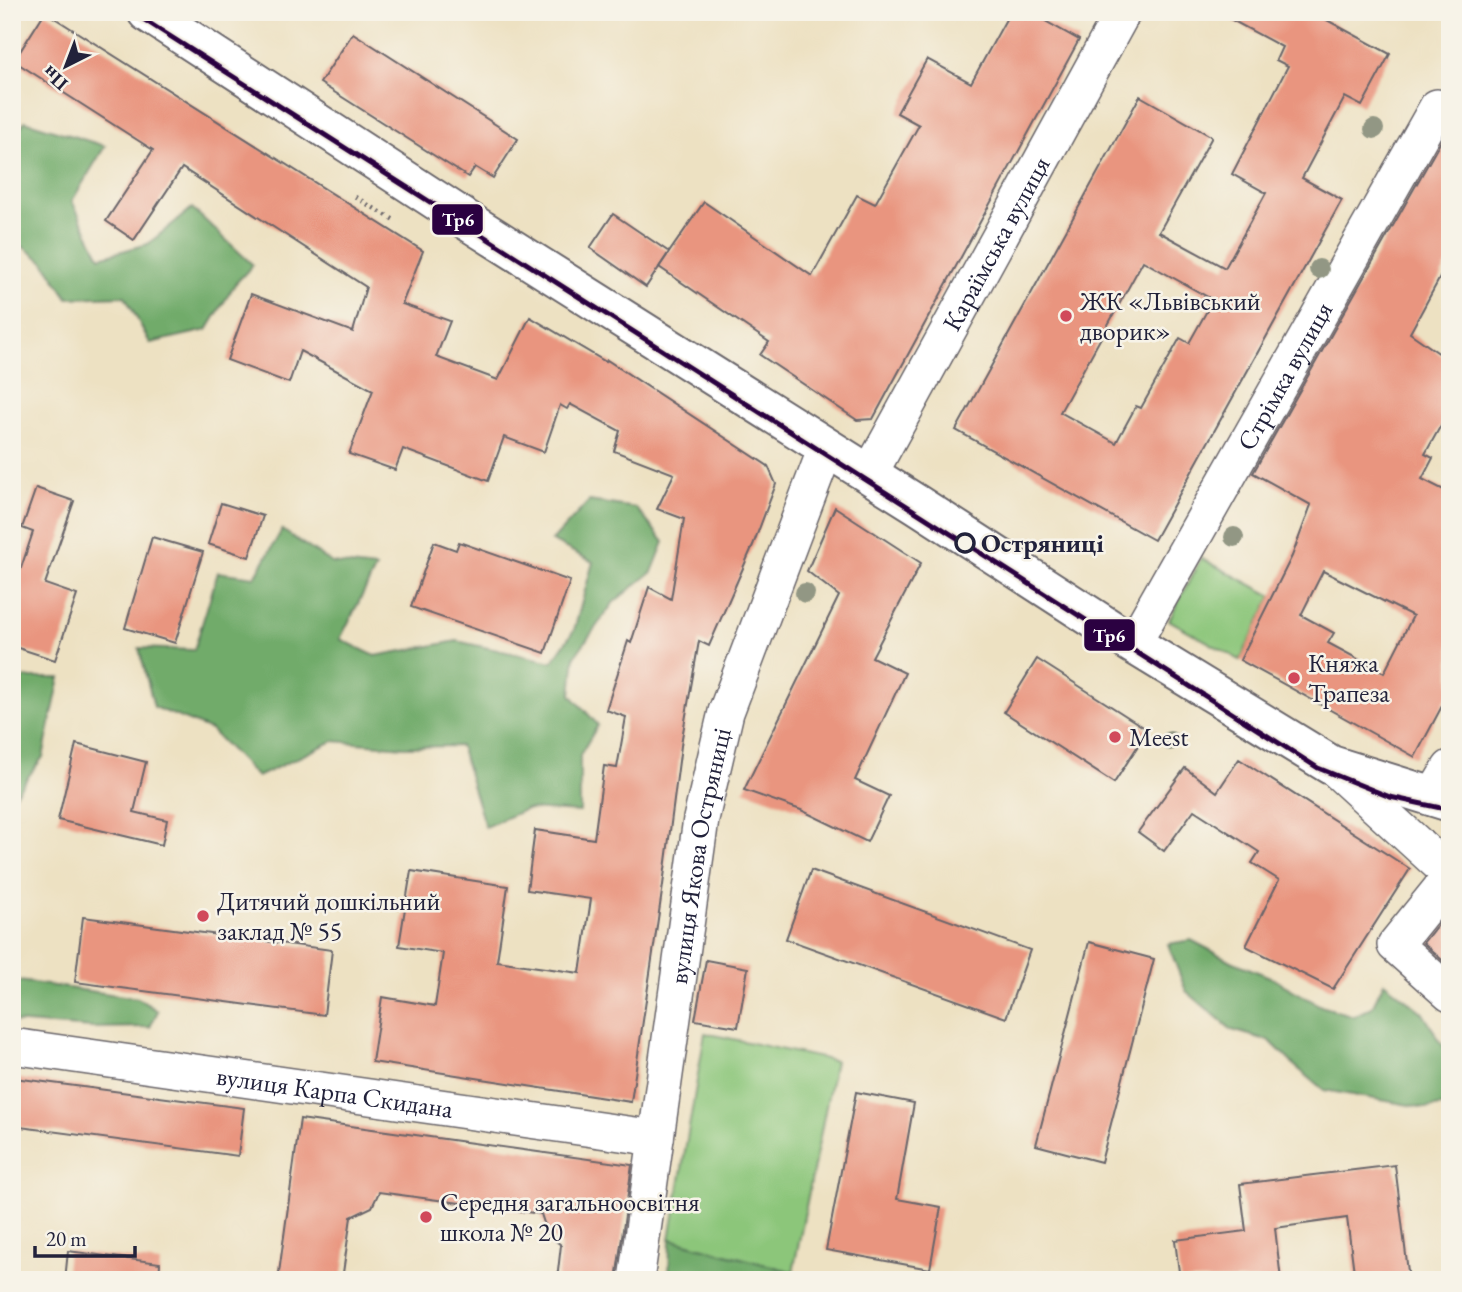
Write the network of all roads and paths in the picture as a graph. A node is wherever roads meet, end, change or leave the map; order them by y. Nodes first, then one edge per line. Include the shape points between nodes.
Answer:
1 (147, 12) edge
2 (1123, 12) edge
3 (1437, 107) dead end
4 (826, 448) junction
5 (869, 475) junction
6 (1133, 643) junction
7 (1331, 765) junction
8 (1444, 789) edge
9 (1450, 875) edge
10 (1450, 994) edge
11 (12, 1046) edge
12 (656, 1138) junction
13 (636, 1280) edge

1 - 4 main road
2 - 5 street, Караїмська вулиця
3 - 6 street, Стрімка вулиця
4 - 5 main road
4 - 12 street, вулиця Якова Остряниці via 726,712 701,820
5 - 6 main road
6 - 7 main road
7 - 8 main road
7 - 9 street
9 - 10 street via 1395,945
11 - 12 street, вулиця Карпа Скидана
12 - 13 street, вулиця Якова Остряниці

